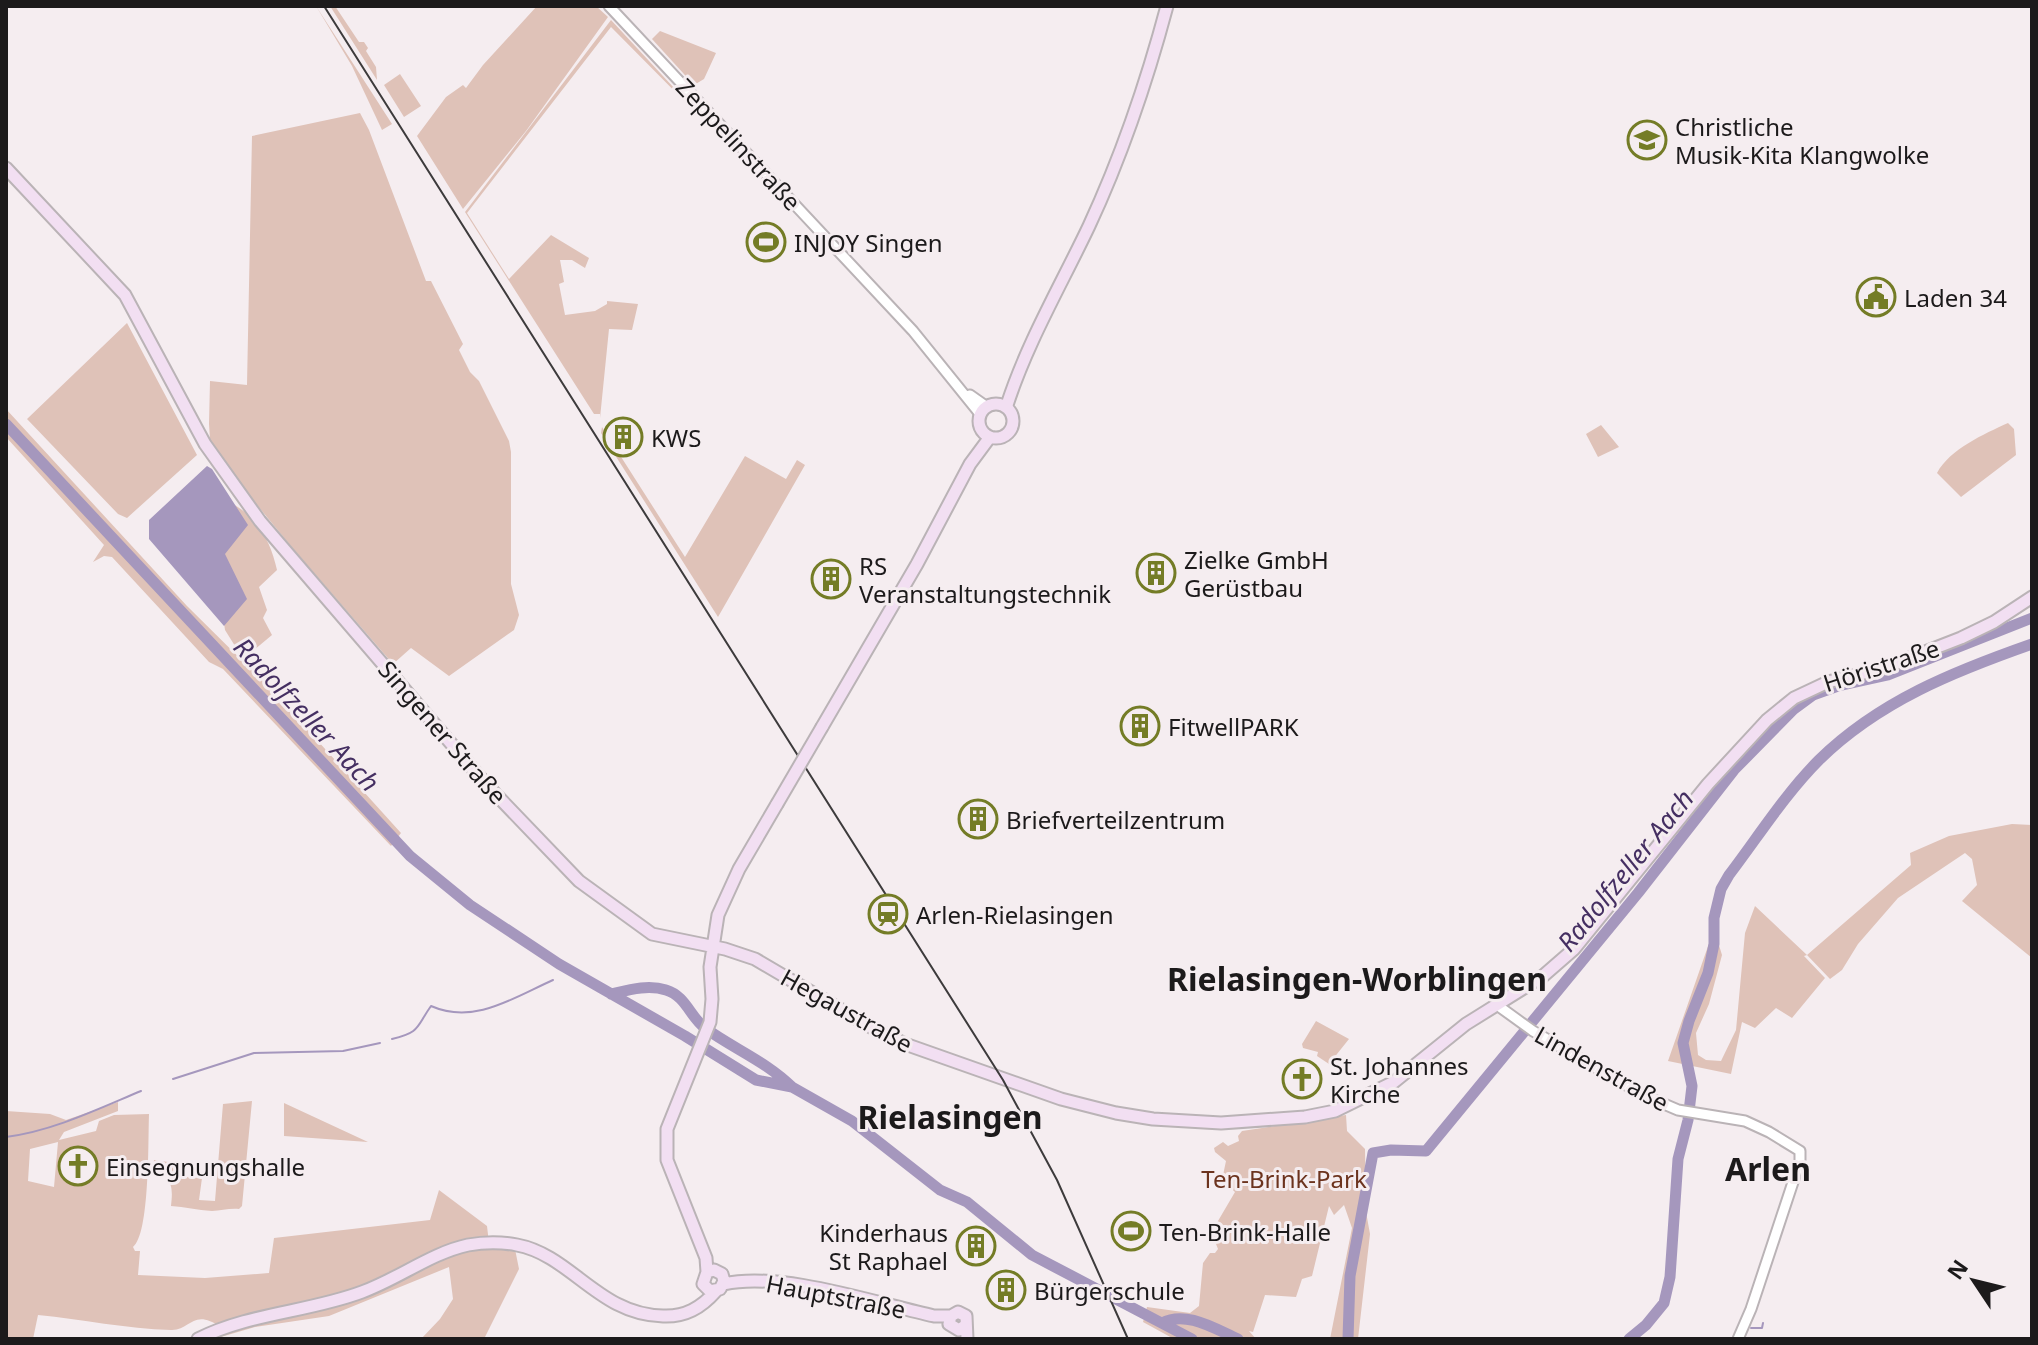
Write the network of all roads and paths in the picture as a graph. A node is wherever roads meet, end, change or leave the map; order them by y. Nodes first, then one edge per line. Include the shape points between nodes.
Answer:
1 (609, 6) edge
2 (1167, 6) edge
3 (6, 168) edge
4 (993, 408) junction
5 (985, 433) junction
6 (2032, 597) edge
7 (1708, 784) joint
8 (712, 947) junction
9 (1497, 1005) junction
10 (715, 1280) junction
11 (959, 1329) edge
12 (198, 1339) edge
13 (1738, 1339) edge

1 - 4 street, Zeppelinstraße via 964,391
2 - 4 main road via 1113,170 1007,405
3 - 8 main road, Singener Straße via 125,295 216,461 260,521 485,783 579,881 652,934
4 - 5 main road
4 - 5 main road via 1013,421 1011,429 1004,436
5 - 8 main road, bridge via 929,543 722,902
6 - 7 main road, Höristraße via 1948,643 1810,688 1778,710
7 - 9 main road, Hegaustraße via 1574,949
8 - 9 main road, Hegaustraße via 755,959 905,1044 1061,1099 1172,1120 1250,1123 1335,1111 1394,1082
8 - 10 main road via 712,1015 669,1121 665,1146
9 - 13 street, Lindenstraße via 1641,1094 1689,1112 1745,1121 1800,1151
10 - 11 main road, Hauptstraße via 790,1284 934,1316
10 - 12 main road via 702,1305 690,1312 671,1316 631,1311 527,1247 462,1247 363,1292

